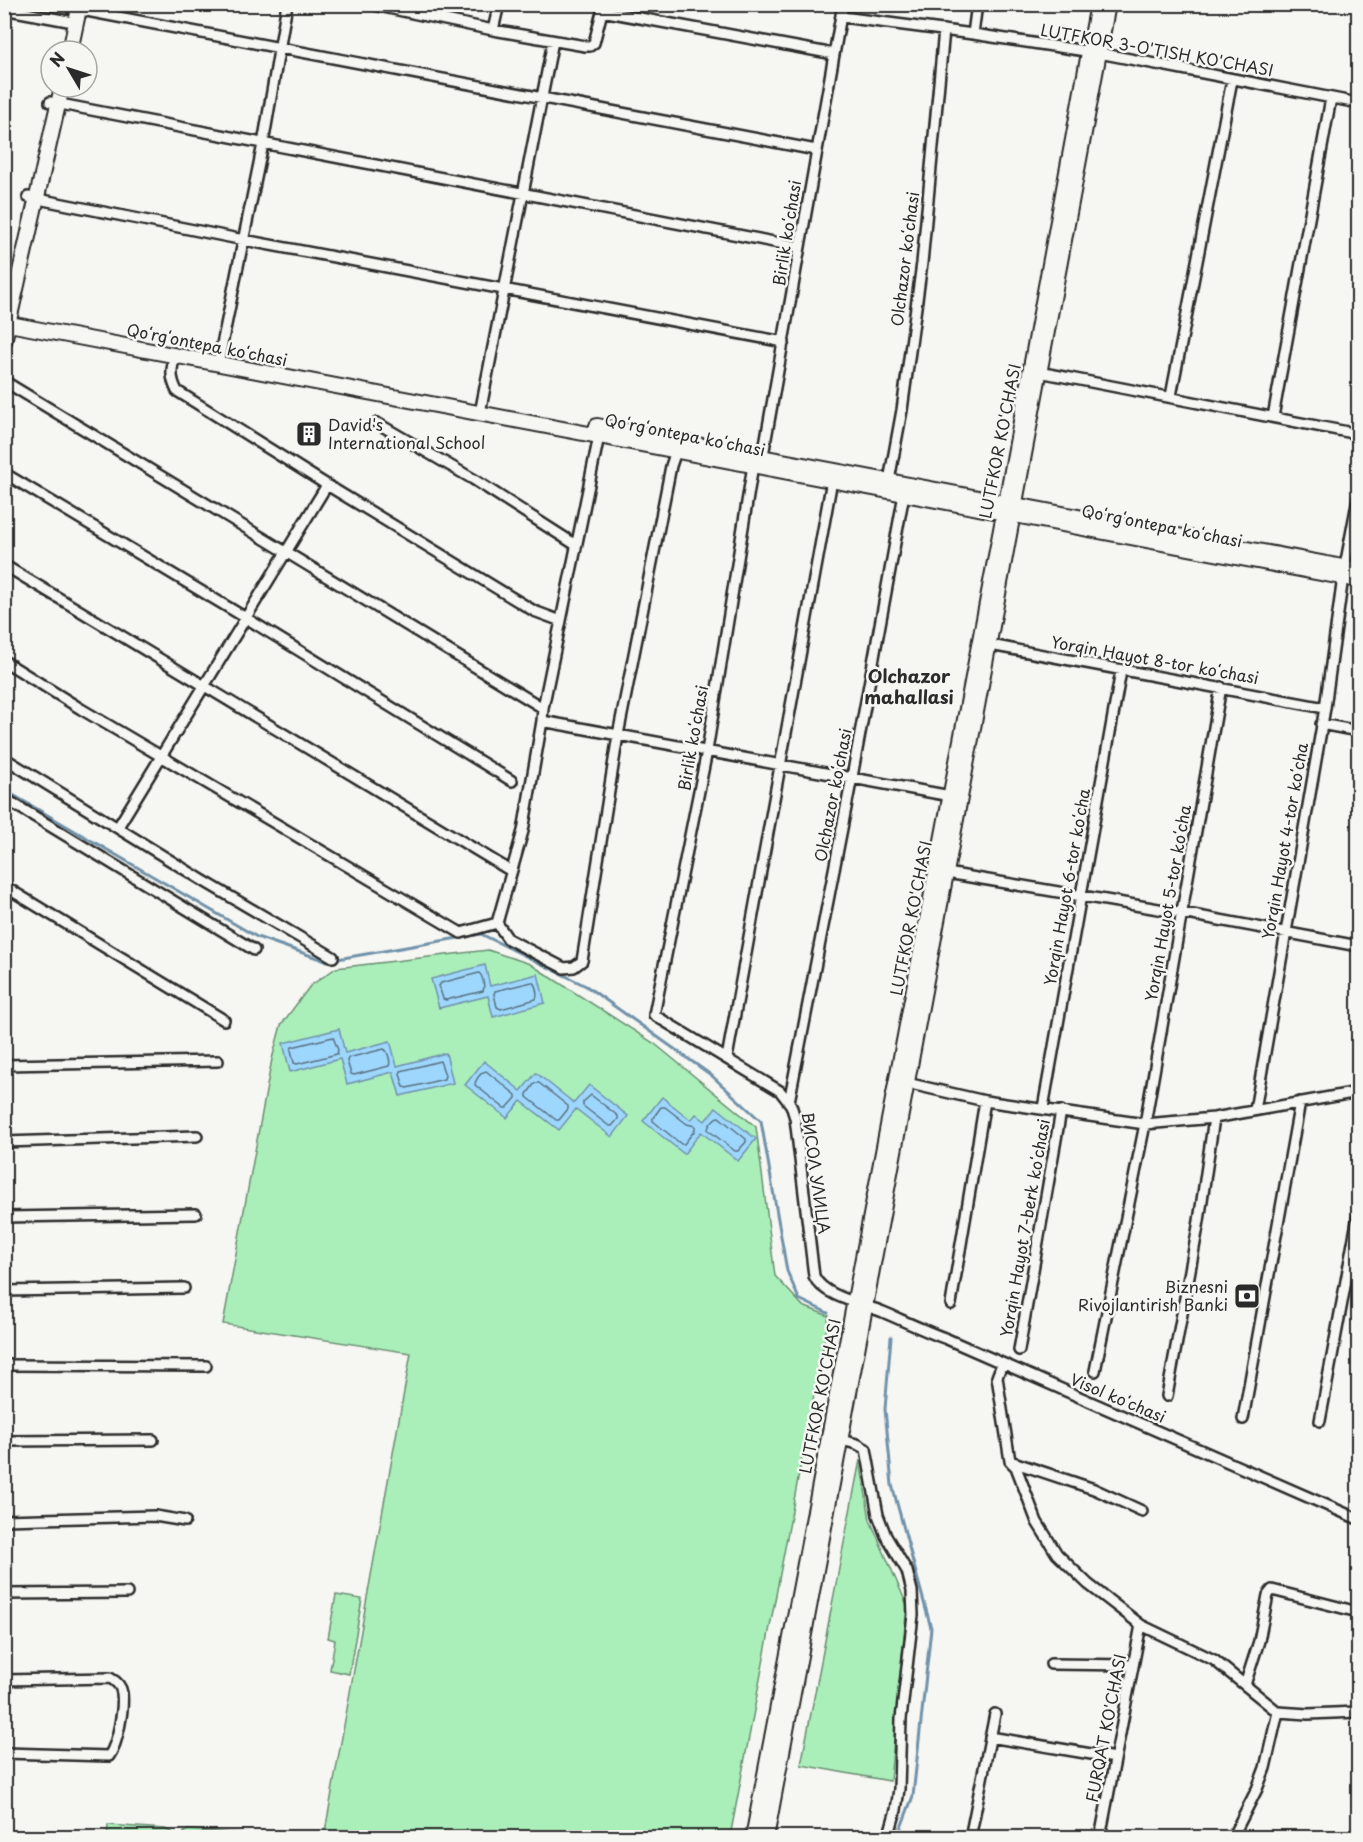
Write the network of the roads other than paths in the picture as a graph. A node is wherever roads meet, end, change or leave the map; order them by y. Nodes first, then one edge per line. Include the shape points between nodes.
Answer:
1 (287, 4) edge
2 (369, 4) edge
3 (499, 4) edge
4 (843, 4) edge
5 (977, 4) edge
6 (1098, 4) edge
7 (1108, 4) edge
8 (399, 7) edge
9 (603, 8) edge
10 (4, 9) edge
11 (74, 9) edge
12 (842, 17) junction
13 (493, 30) junction
14 (944, 30) junction
15 (973, 33) junction
16 (65, 39) edge
17 (71, 39) edge
18 (553, 41) junction
19 (279, 49) junction
20 (1094, 52) junction
21 (834, 54) junction
22 (1232, 80) junction
23 (1331, 98) junction
24 (54, 99) edge
25 (56, 99) edge
26 (542, 99) junction
27 (54, 103) junction
28 (1359, 103) edge
29 (262, 144) junction
30 (816, 150) junction
31 (523, 195) junction
32 (33, 198) junction
33 (244, 240) junction
34 (800, 247) junction
35 (504, 290) junction
36 (7, 316) edge
37 (4, 342) edge
38 (784, 342) junction
39 (175, 356) junction
40 (219, 359) junction
41 (1035, 372) junction
42 (4, 381) edge
43 (1171, 396) junction
44 (481, 409) junction
45 (1273, 417) junction
46 (377, 423) dead end
47 (1359, 434) edge
48 (599, 436) junction
49 (676, 450) junction
50 (759, 463) junction
51 (4, 473) edge
52 (832, 480) junction
53 (327, 485) junction
54 (888, 486) junction
55 (904, 494) junction
56 (1359, 498) edge
57 (1010, 509) junction
58 (576, 545) junction
59 (286, 552) junction
60 (4, 565) edge
61 (1349, 571) edge
62 (1359, 580) edge
63 (246, 618) junction
64 (561, 621) junction
65 (985, 644) junction
66 (4, 661) edge
67 (1121, 671) junction
68 (204, 686) junction
69 (1221, 687) junction
70 (543, 708) junction
71 (1325, 708) junction
72 (542, 721) junction
73 (1321, 724) junction
74 (1359, 731) edge
75 (618, 735) junction
76 (707, 751) junction
77 (161, 756) junction
78 (4, 758) edge
79 (779, 764) junction
80 (852, 777) junction
81 (512, 781) dead end
82 (956, 797) junction
83 (4, 798) edge
84 (118, 827) junction
85 (511, 871) junction
86 (942, 873) junction
87 (4, 886) edge
88 (1080, 895) junction
89 (1182, 913) junction
90 (497, 922) junction
91 (1284, 933) junction
92 (1359, 946) edge
93 (254, 950) dead end
94 (333, 957) dead end
95 (654, 1015) joint
96 (224, 1020) dead end
97 (727, 1058) junction
98 (218, 1061) dead end
99 (4, 1065) edge
100 (902, 1082) junction
101 (1359, 1092) edge
102 (985, 1101) junction
103 (789, 1102) junction
104 (1300, 1102) junction
105 (1043, 1108) junction
106 (1255, 1110) junction
107 (1061, 1111) junction
108 (1214, 1118) junction
109 (1145, 1124) junction
110 (198, 1136) dead end
111 (4, 1142) edge
112 (196, 1214) dead end
113 (1359, 1216) edge
114 (4, 1217) edge
115 (1347, 1284) junction
116 (1359, 1287) edge
117 (184, 1288) dead end
118 (4, 1291) edge
119 (860, 1304) junction
120 (951, 1304) dead end
121 (1019, 1350) dead end
122 (1002, 1364) junction
123 (4, 1365) edge
124 (206, 1366) dead end
125 (1095, 1371) dead end
126 (1167, 1396) dead end
127 (1243, 1419) dead end
128 (1320, 1421) dead end
129 (153, 1440) dead end
130 (841, 1440) junction
131 (4, 1441) edge
132 (1010, 1461) junction
133 (1142, 1511) dead end
134 (1359, 1519) edge
135 (4, 1520) edge
136 (185, 1521) dead end
137 (127, 1593) dead end
138 (4, 1594) edge
139 (1359, 1612) edge
140 (1142, 1625) junction
141 (1051, 1664) dead end
142 (1134, 1665) junction
143 (4, 1680) edge
144 (1245, 1685) junction
145 (1278, 1712) junction
146 (1359, 1712) edge
147 (995, 1714) dead end
148 (990, 1737) junction
149 (4, 1753) edge
150 (1115, 1758) junction
151 (753, 1838) edge
152 (766, 1838) edge
153 (888, 1838) edge
154 (970, 1838) edge
155 (1100, 1838) edge
156 (1232, 1838) edge

1 - 19 street
2 - 8 street
3 - 13 street
4 - 12 street, Birlik koʻchasi
5 - 15 street
6 - 20 main road, LUTFKOR KO'CHASI
7 - 20 main road, LUTFKOR KO'CHASI
8 - 13 street
9 - 18 street via 590,46
9 - 21 street
10 - 11 street
11 - 16 main road
11 - 17 main road
11 - 19 street
12 - 14 street, LUTFKOR 3-O'TISH KO'CHASI
12 - 21 street, Birlik koʻchasi
13 - 18 street
14 - 15 street, LUTFKOR 3-O'TISH KO'CHASI
14 - 54 street, Olchazor koʻchasi via 922,263
15 - 20 street, LUTFKOR 3-O'TISH KO'CHASI
18 - 26 street
19 - 26 street
19 - 29 street
20 - 22 street, LUTFKOR 3-O'TISH KO'CHASI
20 - 41 main road, LUTFKOR KO'CHASI
21 - 30 street, Birlik koʻchasi
22 - 23 street, LUTFKOR 3-O'TISH KO'CHASI
22 - 43 street
23 - 28 street, LUTFKOR 3-O'TISH KO'CHASI
23 - 45 street
24 - 27 main road
25 - 27 main road
26 - 30 street
26 - 31 street
27 - 29 street
27 - 32 main road
29 - 31 street
29 - 33 street
30 - 34 street, Birlik koʻchasi
31 - 34 street
31 - 35 street
32 - 33 street
32 - 36 main road
33 - 35 street
33 - 40 street
34 - 38 street, Birlik koʻchasi
35 - 38 street
35 - 44 street
36 - 37 main road
36 - 39 main road, Qoʻrgʻontepa koʻchasi
36 - 40 main road, Qoʻrgʻontepa koʻchasi
38 - 50 street, Birlik koʻchasi
39 - 40 main road, Qoʻrgʻontepa koʻchasi
39 - 53 street via 171,380 177,390
40 - 44 main road, Qoʻrgʻontepa koʻchasi
41 - 43 street
41 - 57 main road, LUTFKOR KO'CHASI
42 - 59 street
43 - 45 street
44 - 48 main road, Qoʻrgʻontepa koʻchasi
44 - 50 main road, Qoʻrgʻontepa koʻchasi
45 - 47 street
46 - 58 street
48 - 49 main road, Qoʻrgʻontepa koʻchasi
48 - 58 street
49 - 50 main road, Qoʻrgʻontepa koʻchasi
49 - 75 street
50 - 52 main road, Qoʻrgʻontepa koʻchasi
50 - 54 main road, Qoʻrgʻontepa koʻchasi
50 - 76 street, Birlik koʻchasi
51 - 63 street
52 - 54 main road, Qoʻrgʻontepa koʻchasi
52 - 79 street
53 - 59 street
53 - 64 street via 534,611
54 - 55 main road, Qoʻrgʻontepa koʻchasi
54 - 57 main road, Qoʻrgʻontepa koʻchasi
55 - 57 main road, Qoʻrgʻontepa koʻchasi
55 - 80 street, Olchazor koʻchasi
56 - 61 street, Yorqin Hayot 4-tor koʻcha
57 - 61 main road, Qoʻrgʻontepa koʻchasi
57 - 65 main road, LUTFKOR KO'CHASI
58 - 64 street
59 - 63 street
59 - 70 street
60 - 68 street
61 - 62 main road, Qoʻrgʻontepa koʻchasi
61 - 71 street, Yorqin Hayot 4-tor koʻcha
63 - 68 street
63 - 81 street
64 - 70 street
65 - 67 street, Yorqin Hayot 8-tor koʻchasi
65 - 82 main road, LUTFKOR KO'CHASI
66 - 77 street
67 - 69 street, Yorqin Hayot 8-tor koʻchasi
67 - 88 street, Yorqin Hayot 6-tor koʻcha
68 - 77 street
68 - 85 street
69 - 71 street, Yorqin Hayot 8-tor koʻchasi
69 - 89 street, Yorqin Hayot 5-tor koʻcha
70 - 72 street
71 - 73 street, Yorqin Hayot 4-tor koʻcha
72 - 75 street
72 - 85 street via 523,831
73 - 74 street
73 - 91 street, Yorqin Hayot 4-tor koʻcha
75 - 76 street
75 - 90 street via 582,961 564,968 508,939
76 - 79 street
76 - 95 street, Birlik koʻchasi
77 - 84 street
77 - 90 street via 461,933
78 - 84 street
79 - 80 street
79 - 97 street
80 - 82 street
80 - 103 street, Olchazor koʻchasi
82 - 86 main road, LUTFKOR KO'CHASI
83 - 93 street
84 - 94 street
85 - 90 street
86 - 88 street
86 - 100 main road, LUTFKOR KO'CHASI
87 - 96 street
88 - 89 street
88 - 105 street, Yorqin Hayot 6-tor koʻcha
89 - 91 street
89 - 109 street, Yorqin Hayot 5-tor koʻcha
91 - 92 street
91 - 106 street, Yorqin Hayot 4-tor koʻcha
95 - 97 street, ВИСОЛ УЛИЦА
97 - 103 street, ВИСОЛ УЛИЦА via 780,1091
98 - 99 street
100 - 102 street
100 - 119 main road, LUTFKOR KO'CHASI
101 - 104 street
102 - 105 street
102 - 120 street
103 - 119 street, ВИСОЛ УЛИЦА via 795,1118 814,1276 824,1287
104 - 106 street
104 - 127 street
105 - 107 street
106 - 108 street
107 - 109 street
107 - 121 street, Yorqin Hayot 7-berk koʻchasi
108 - 109 street
108 - 126 street
109 - 125 street, Yorqin Hayot 5-tor koʻcha
110 - 111 street
112 - 114 street
113 - 115 street
115 - 116 street
115 - 128 street
117 - 118 street
119 - 122 street, Visol koʻchasi
119 - 130 main road, LUTFKOR KO'CHASI
119 - 151 main road, LUTFKOR KO'CHASI
122 - 132 street via 997,1377
122 - 134 street, Visol koʻchasi
123 - 124 street
129 - 131 street
130 - 152 main road, LUTFKOR KO'CHASI
130 - 153 street via 866,1449 878,1515 907,1571 912,1591 899,1789
132 - 133 street via 1083,1485
132 - 140 street via 1016,1467 1037,1522 1058,1554 1088,1584
135 - 136 street via 155,1516
137 - 138 street
139 - 144 street via 1272,1590
140 - 142 street, FURQAT KO'CHASI
140 - 144 street via 1214,1660
141 - 142 street
142 - 150 street, FURQAT KO'CHASI
143 - 149 street via 110,1678 122,1692 117,1740 110,1756
144 - 145 street
145 - 146 street
145 - 156 street via 1257,1789
147 - 148 street
148 - 150 street
148 - 154 street
150 - 155 street, FURQAT KO'CHASI

